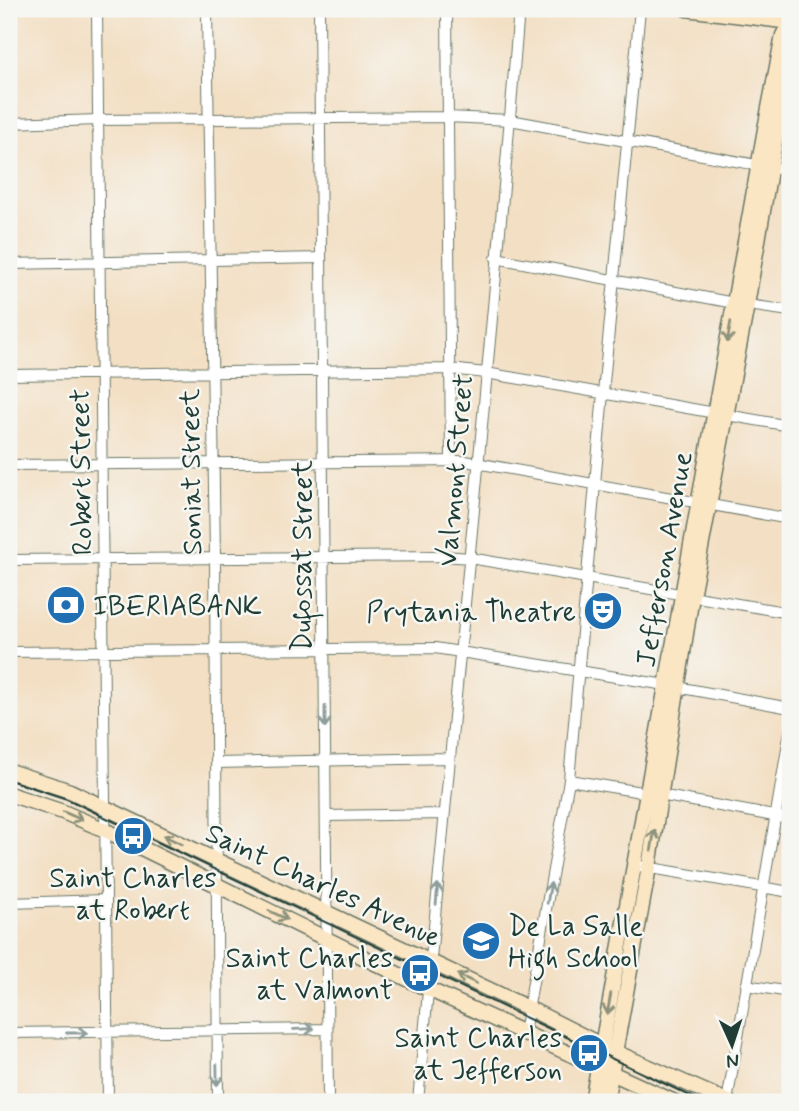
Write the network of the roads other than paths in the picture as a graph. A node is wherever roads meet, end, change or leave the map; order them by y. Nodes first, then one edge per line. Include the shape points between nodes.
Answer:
1 (97, 9) edge
2 (207, 9) edge
3 (319, 9) edge
4 (447, 9) edge
5 (519, 9) edge
6 (640, 9) edge
7 (686, 9) edge
8 (790, 25) edge
9 (790, 53) edge
10 (448, 117) junction
11 (320, 118) junction
12 (99, 120) junction
13 (208, 120) junction
14 (510, 120) junction
15 (9, 123) edge
16 (628, 141) junction
17 (764, 166) junction
18 (790, 171) edge
19 (321, 258) junction
20 (496, 258) junction
21 (210, 260) junction
22 (100, 263) junction
23 (9, 264) edge
24 (615, 282) junction
25 (740, 304) junction
26 (790, 311) edge
27 (450, 369) junction
28 (322, 371) junction
29 (211, 372) junction
30 (486, 373) junction
31 (101, 374) junction
32 (9, 375) edge
33 (603, 393) junction
34 (720, 414) junction
35 (790, 426) edge
36 (451, 461) junction
37 (213, 462) junction
38 (323, 462) junction
39 (479, 463) junction
40 (102, 464) junction
41 (9, 465) edge
42 (596, 486) junction
43 (703, 505) junction
44 (790, 519) edge
45 (324, 556) junction
46 (215, 557) junction
47 (104, 558) junction
48 (470, 558) junction
49 (9, 559) edge
50 (588, 579) junction
51 (687, 595) junction
52 (790, 613) edge
53 (325, 649) junction
54 (215, 650) junction
55 (460, 651) junction
56 (9, 652) edge
57 (105, 652) junction
58 (579, 671) junction
59 (671, 686) junction
60 (790, 708) edge
61 (790, 731) edge
62 (449, 758) junction
63 (326, 760) junction
64 (216, 763) junction
65 (9, 771) edge
66 (569, 780) junction
67 (9, 794) edge
68 (653, 794) junction
69 (105, 807) junction
70 (444, 814) junction
71 (326, 816) junction
72 (775, 816) junction
73 (790, 819) edge
74 (105, 830) junction
75 (216, 860) junction
76 (641, 866) junction
77 (216, 884) junction
78 (763, 888) junction
79 (790, 892) edge
80 (106, 900) junction
81 (9, 903) edge
82 (327, 912) junction
83 (327, 939) junction
84 (431, 962) junction
85 (746, 985) junction
86 (428, 989) junction
87 (790, 992) edge
88 (528, 1008) junction
89 (327, 1029) junction
90 (217, 1032) junction
91 (9, 1033) edge
92 (107, 1033) junction
93 (524, 1033) junction
94 (608, 1049) junction
95 (605, 1069) junction
96 (108, 1102) edge
97 (218, 1102) edge
98 (328, 1102) edge
99 (418, 1102) edge
100 (592, 1102) edge
101 (606, 1102) edge
102 (675, 1102) edge
103 (727, 1102) edge

1 - 12 street, Robert Street
2 - 13 street, Soniat Street
3 - 11 street, Dufossat Street
4 - 10 street
5 - 14 street, Valmont Street
6 - 16 street
7 - 8 main road
8 - 17 main road, Jefferson Avenue via 783,35
9 - 17 main road, Jefferson Avenue
10 - 11 street
10 - 14 street
10 - 27 street
11 - 13 street
11 - 19 street, Dufossat Street
12 - 13 street
12 - 15 street
12 - 22 street, Robert Street
13 - 21 street, Soniat Street
14 - 16 street
14 - 20 street, Valmont Street
16 - 17 street
16 - 24 street
17 - 18 street
17 - 25 main road, Jefferson Avenue
19 - 21 street
19 - 28 street, Dufossat Street
20 - 24 street
20 - 30 street, Valmont Street
21 - 22 street
21 - 29 street, Soniat Street
22 - 23 street
22 - 31 street, Robert Street
24 - 25 street
24 - 33 street
25 - 26 street
25 - 34 main road, Jefferson Avenue
27 - 28 street
27 - 30 street
27 - 36 street
28 - 29 street
28 - 38 street, Dufossat Street
29 - 31 street
29 - 37 street, Soniat Street
30 - 33 street
30 - 39 street, Valmont Street
31 - 32 street
31 - 40 street, Robert Street
33 - 34 street
33 - 42 street
34 - 35 street
34 - 43 main road, Jefferson Avenue
36 - 38 street
36 - 39 street
37 - 38 street
37 - 40 street
37 - 46 street, Soniat Street
38 - 45 street, Dufossat Street
39 - 42 street
39 - 48 street, Valmont Street
40 - 41 street
40 - 47 street, Robert Street
42 - 43 street
42 - 50 street
43 - 44 street
43 - 51 main road, Jefferson Avenue
45 - 46 street
45 - 48 street
45 - 53 street, Dufossat Street
46 - 47 street
46 - 54 street, Soniat Street
47 - 49 street
47 - 57 street, Robert Street
48 - 50 street
48 - 55 street, Valmont Street
50 - 51 street
50 - 58 street
51 - 52 street
51 - 59 main road, Jefferson Avenue
53 - 54 street
53 - 55 street
53 -> 63 street, Dufossat Street
54 - 57 street
54 - 64 street, Soniat Street
55 - 58 street
55 - 62 street, Valmont Street
56 - 57 street
57 - 69 street, Robert Street
58 - 59 street
58 - 66 street
59 - 60 street
59 - 68 main road, Jefferson Avenue
61 - 72 street
62 - 63 street
62 - 70 street, Valmont Street
63 - 64 street
63 - 71 street, Dufossat Street
64 - 75 street, Soniat Street
65 - 69 main road, Saint Charles Avenue
66 - 68 street
88 -> 66 street
67 -> 74 main road, Saint Charles Avenue
68 - 72 street
68 - 76 main road, Jefferson Avenue
69 - 74 street, Robert Street
75 -> 69 main road, Saint Charles Avenue
70 - 71 street
84 -> 70 street, Valmont Street
71 - 82 street, Dufossat Street
72 - 73 street
72 - 78 street
74 - 77 main road, Saint Charles Avenue
74 - 80 street, Robert Street
75 - 77 street, Soniat Street
75 - 82 main road, Saint Charles Avenue
76 - 78 street
76 - 94 main road, Jefferson Avenue
77 -> 83 main road, Saint Charles Avenue
77 - 90 street, Soniat Street
78 - 79 street
78 - 85 street
80 - 81 street
80 - 92 street, Robert Street
82 - 83 street, Dufossat Street
82 - 84 main road, Saint Charles Avenue
83 - 86 main road, Saint Charles Avenue
83 - 89 street, Dufossat Street
84 - 86 street, Valmont Street
88 -> 84 main road, Saint Charles Avenue
85 - 87 street
85 - 103 street
86 - 93 main road, Saint Charles Avenue
86 - 99 street, Valmont Street
88 - 93 street
88 - 94 main road, Saint Charles Avenue
90 -> 89 street
89 - 98 street, Dufossat Street
90 - 92 street
90 -> 97 street, Soniat Street
91 -> 92 street
92 - 96 street, Robert Street
93 - 95 main road, Saint Charles Avenue
94 - 95 main road, Jefferson Avenue
94 - 103 main road, Saint Charles Avenue
95 - 100 main road, Jefferson Avenue
95 - 101 main road, Jefferson Avenue
95 - 102 main road, Saint Charles Avenue

